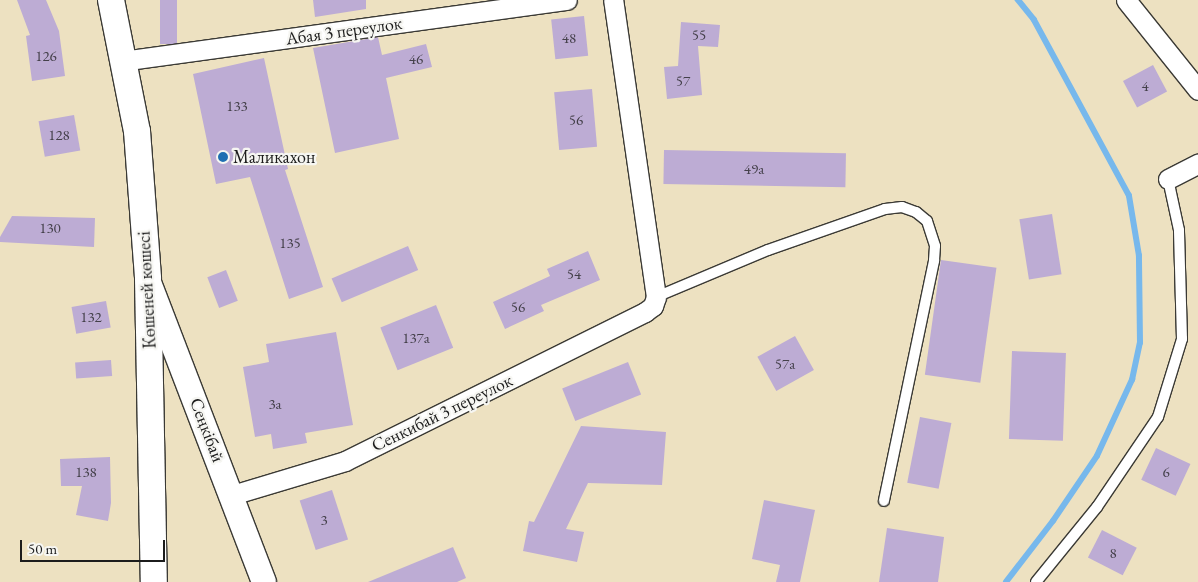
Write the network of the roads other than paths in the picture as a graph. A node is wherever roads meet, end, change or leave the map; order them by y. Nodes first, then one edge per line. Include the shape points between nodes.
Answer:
1 (111, 0) edge
2 (567, 0) edge
3 (612, 0) edge
4 (1126, 0) edge
5 (121, 61) junction
6 (1198, 90) edge
7 (1198, 164) edge
8 (1168, 179) joint
9 (148, 278) junction
10 (656, 297) junction
11 (232, 495) junction
12 (884, 501) dead end
13 (154, 582) edge
14 (264, 582) edge
15 (1036, 582) edge

1 - 5 main road, Көшеней көшесі
2 - 5 street, Абая 3 переулок
3 - 10 street
4 - 6 street
5 - 9 main road, Көшеней көшесі via 136,130
7 - 8 street
8 - 15 lane via 1179,230 1182,339 1158,417 1097,507
9 - 11 street, Сеңкібай
9 - 13 main road, Көшеней көшесі
10 - 11 street, Сенкибай 3 переулок via 653,306 645,312 346,460
10 - 12 lane via 768,250 885,209 902,207 927,221 935,246 934,261
11 - 14 street, Сеңкібай

